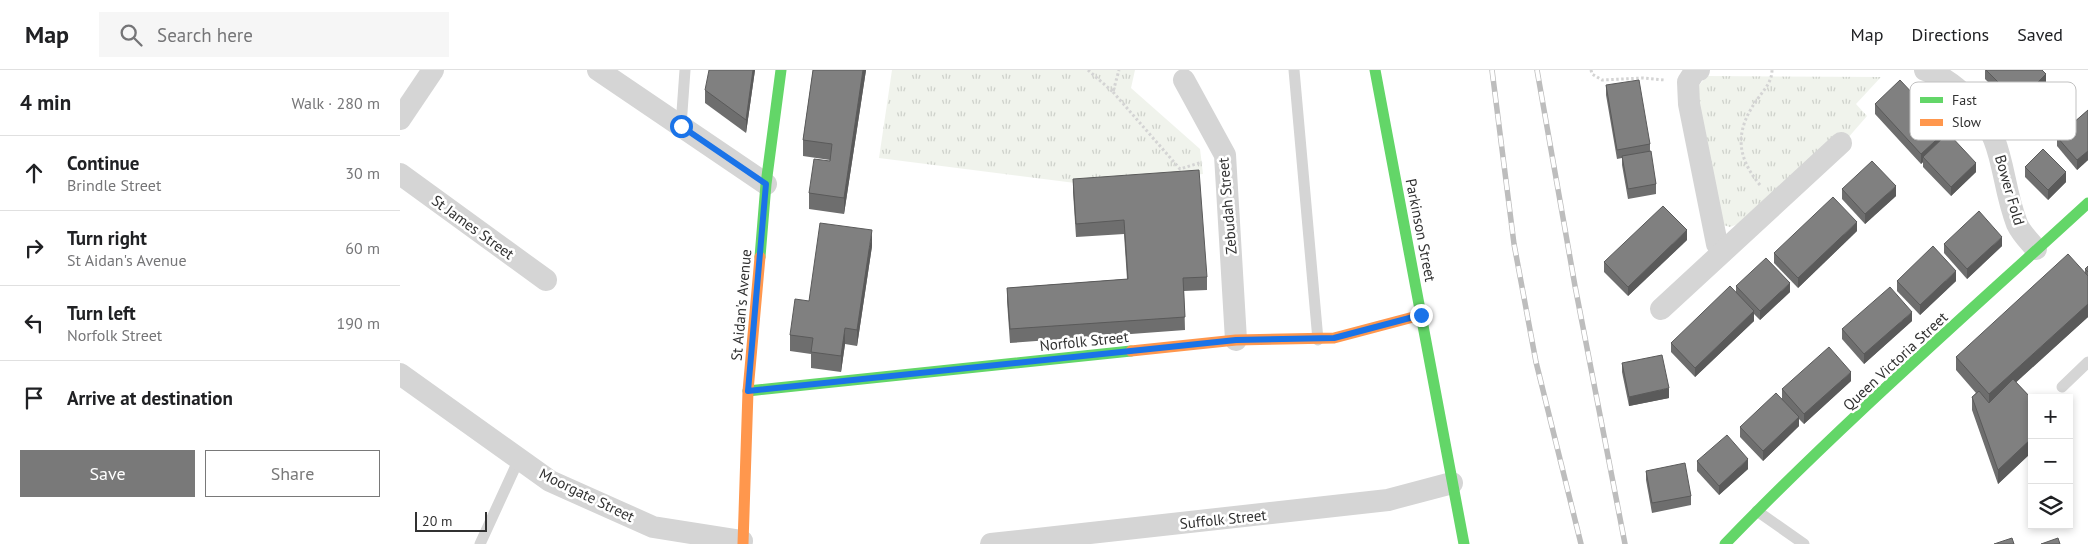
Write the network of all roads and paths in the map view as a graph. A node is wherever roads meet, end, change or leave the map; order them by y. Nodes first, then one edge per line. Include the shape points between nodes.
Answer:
1 (434, 70) edge
2 (598, 70) edge
3 (685, 70) edge
4 (781, 70) edge
5 (1088, 70) edge
6 (1119, 70) edge
7 (1294, 70) edge
8 (1376, 70) edge
9 (1591, 70) edge
10 (1772, 70) edge
11 (1925, 70) edge
12 (1694, 76) edge
13 (1184, 80) dead end
14 (1948, 82) edge
15 (1113, 92) junction
16 (400, 119) edge
17 (681, 126) junction
18 (1995, 140) edge
19 (1840, 143) dead end
20 (1225, 155) junction
21 (400, 174) edge
22 (766, 184) junction
23 (1775, 203) junction
24 (2088, 203) edge
25 (2036, 249) junction
26 (1722, 252) junction
27 (546, 280) dead end
28 (1660, 309) dead end
29 (1421, 315) junction
30 (1236, 340) junction
31 (1318, 340) junction
32 (2088, 362) edge
33 (400, 374) edge
34 (2062, 387) dead end
35 (748, 391) junction
36 (519, 458) junction
37 (1452, 483) junction
38 (1757, 511) junction
39 (742, 543) edge
40 (480, 544) edge
41 (991, 544) edge
42 (1464, 544) edge
43 (1725, 544) edge
44 (1804, 544) edge

1 - 16 street
2 - 17 street
3 - 17 lane
4 - 22 street, St Aidan's Avenue
5 - 15 path
6 - 15 path
7 - 31 lane
8 - 29 street, Parkinson Street
9 - 12 path via 1602,80
10 - 23 path via 1768,85 1749,110 1740,134 1740,147 1755,180
11 - 14 street, Bower Fold
12 - 26 street via 1690,114 1717,244
13 - 20 street, Zebudah Street
15 - 20 path via 1180,169
17 - 22 street
18 - 25 street, Bower Fold via 2018,226
19 - 23 street
20 - 30 street, Zebudah Street
21 - 27 street, St James Street
22 - 35 street, St Aidan's Avenue
23 - 26 street
24 - 25 street, Queen Victoria Street
25 - 38 street, Queen Victoria Street
26 - 28 street
29 - 31 street, Norfolk Street
29 - 37 street, Parkinson Street
30 - 31 street, Norfolk Street
30 - 35 street, Norfolk Street
32 - 34 lane
33 - 36 street, Moorgate Street
35 - 39 street, St Aidan's Avenue
36 - 39 street, Moorgate Street via 550,480 653,527
36 - 40 lane
37 - 41 street, Suffolk Street via 1388,500
37 - 42 street, Parkinson Street
38 - 43 street, Queen Victoria Street
38 - 44 lane

